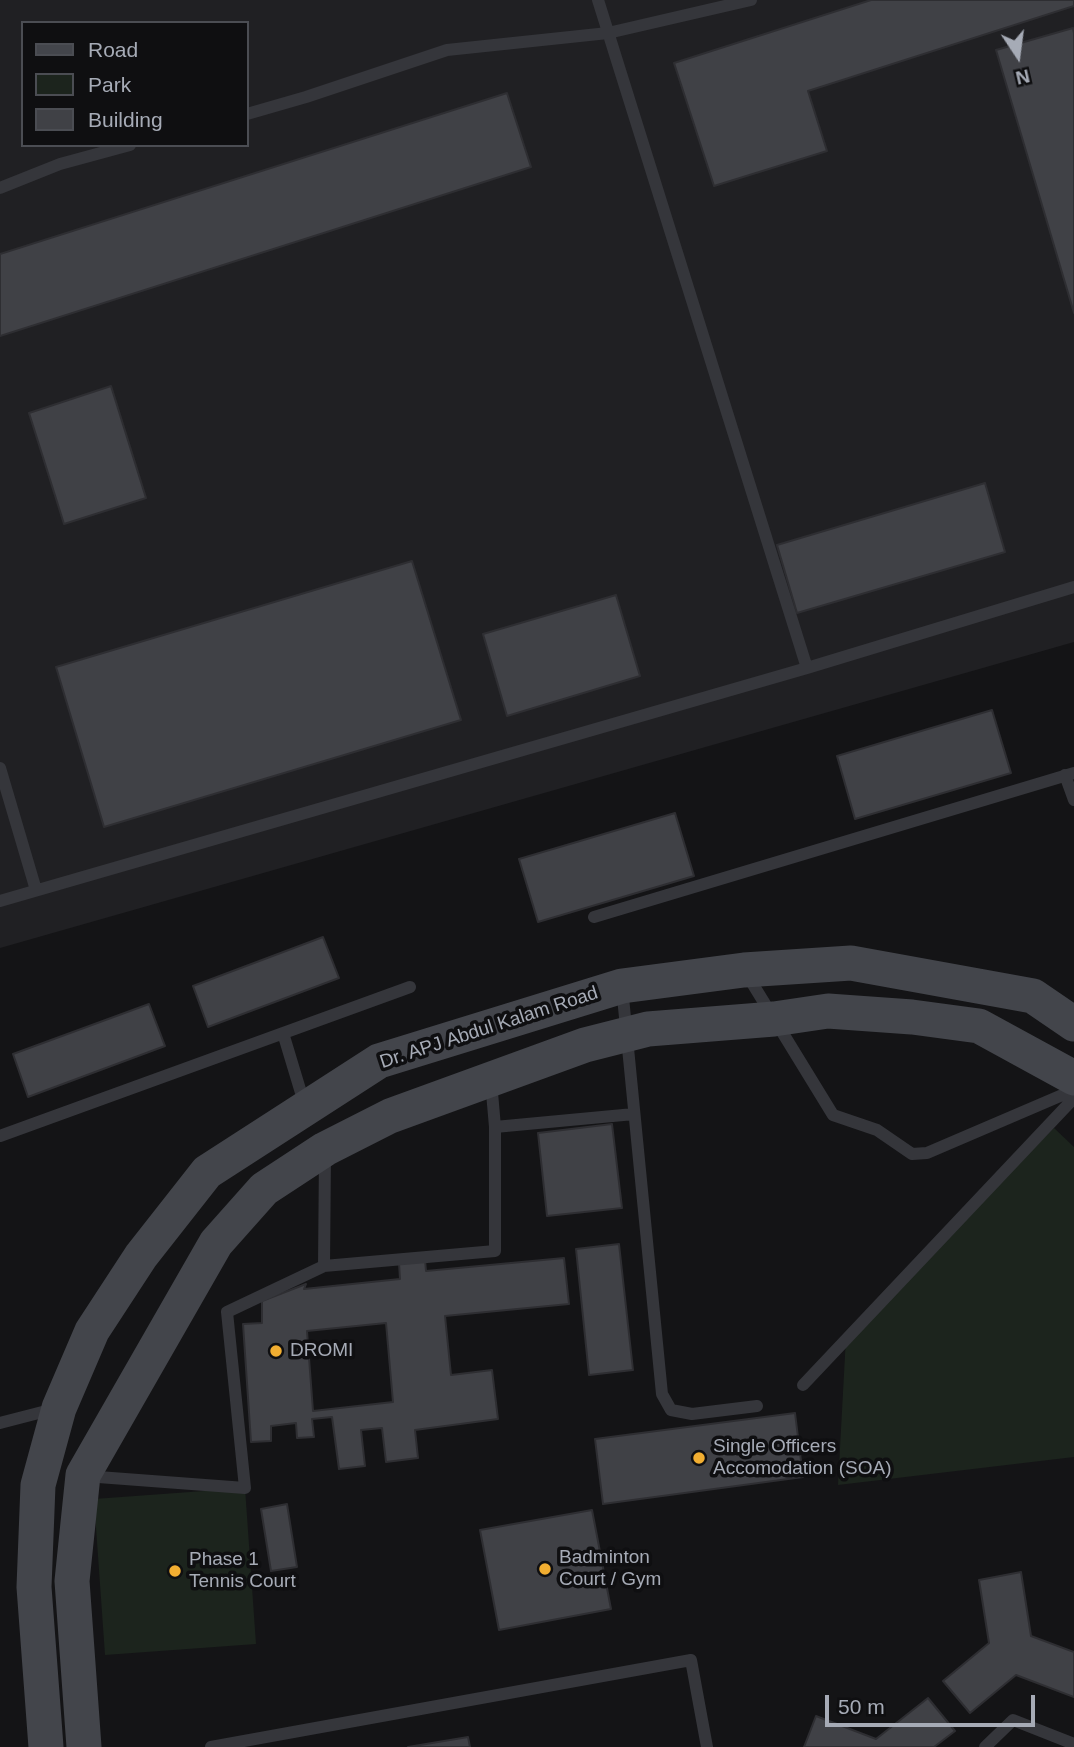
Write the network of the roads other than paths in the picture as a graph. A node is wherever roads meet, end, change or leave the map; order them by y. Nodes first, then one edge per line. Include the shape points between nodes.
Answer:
1 (598, 0) edge
2 (751, 0) edge
3 (608, 33) junction
4 (248, 114) edge
5 (123, 147) edge
6 (0, 188) edge
7 (1074, 587) edge
8 (807, 668) junction
9 (0, 768) edge
10 (1070, 774) edge
11 (1074, 800) edge
12 (36, 890) junction
13 (0, 901) edge
14 (594, 916) dead end
15 (744, 970) junction
16 (622, 986) junction
17 (410, 987) dead end
18 (774, 1019) junction
19 (1074, 1024) edge
20 (283, 1033) junction
21 (625, 1035) junction
22 (490, 1077) junction
23 (1074, 1078) edge
24 (1074, 1090) edge
25 (1074, 1098) edge
26 (306, 1107) junction
27 (634, 1114) junction
28 (495, 1128) junction
29 (0, 1136) edge
30 (325, 1149) junction
31 (324, 1266) junction
32 (803, 1385) dead end
33 (757, 1406) dead end
34 (59, 1408) junction
35 (0, 1423) edge
36 (66, 1480) junction
37 (1074, 1744) edge
38 (46, 1747) edge
39 (84, 1747) edge
40 (211, 1747) edge
41 (707, 1747) edge
42 (985, 1747) edge

1 - 3 lane
2 - 3 lane
3 - 4 lane via 447,50
3 - 8 lane
5 - 6 lane via 60,164
7 - 8 lane
8 - 12 lane
9 - 12 lane
10 - 11 lane
10 - 14 lane
12 - 13 lane
15 - 16 street, Dr. APJ Abdul Kalam Road
15 - 18 lane
15 - 19 street, Dr. APJ Abdul Kalam Road via 851,963 1033,996
16 - 21 lane
16 - 26 street, Dr. APJ Abdul Kalam Road via 379,1061
17 - 20 lane
18 - 21 street via 648,1029
18 - 23 street via 828,1011 979,1026
18 - 24 lane via 833,1115 877,1130 912,1154 927,1153
20 - 26 lane
20 - 29 lane
21 - 22 street
21 - 27 lane
22 - 28 lane
22 - 30 street via 390,1116
25 - 32 lane
26 - 34 street, Dr. APJ Abdul Kalam Road via 207,1172 141,1256 92,1331
27 - 28 lane
27 - 33 lane via 662,1394 671,1410 692,1414
28 - 31 lane via 495,1251
30 - 31 lane
30 - 36 street via 264,1189 216,1243
31 - 36 lane via 227,1312 245,1488
34 - 35 lane
34 - 36 street, Dr. APJ Abdul Kalam Road
36 - 38 street, Dr. APJ Abdul Kalam Road via 34,1587
36 - 39 street
37 - 42 lane via 1013,1720
40 - 41 lane via 691,1660

